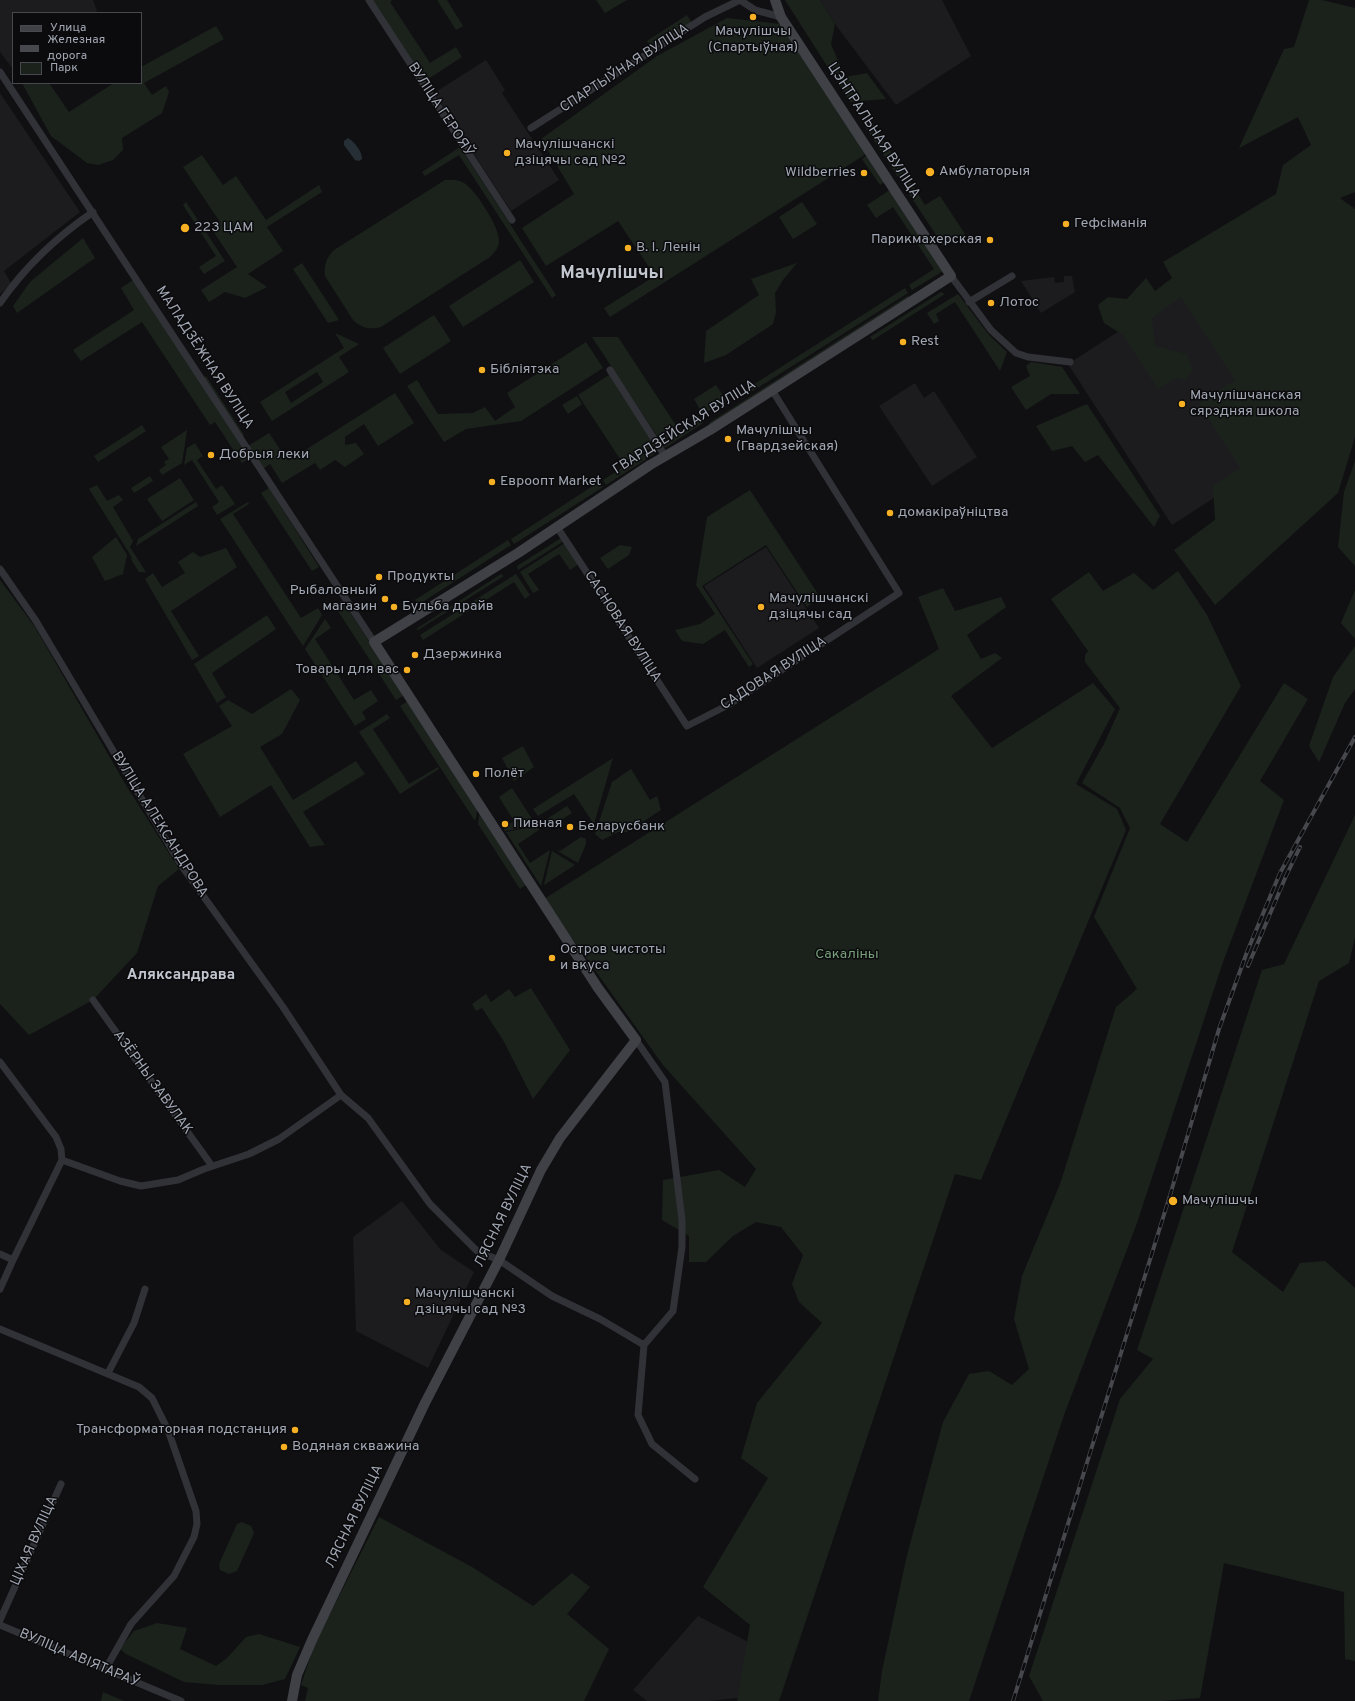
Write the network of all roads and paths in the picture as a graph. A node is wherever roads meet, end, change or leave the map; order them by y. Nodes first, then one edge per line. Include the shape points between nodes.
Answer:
1 (369, 0) edge
2 (740, 0) edge
3 (775, 0) edge
4 (781, 17) junction
5 (0, 72) edge
6 (531, 128) dead end
7 (93, 212) junction
8 (512, 220) dead end
9 (951, 276) junction
10 (1012, 276) dead end
11 (0, 302) edge
12 (969, 302) junction
13 (1070, 362) dead end
14 (610, 370) dead end
15 (772, 390) junction
16 (665, 456) junction
17 (558, 527) junction
18 (0, 569) edge
19 (374, 642) junction
20 (688, 726) joint
21 (93, 1000) dead end
22 (636, 1040) junction
23 (0, 1062) edge
24 (341, 1095) junction
25 (62, 1160) junction
26 (212, 1166) junction
27 (0, 1254) edge
28 (13, 1260) junction
29 (499, 1260) junction
30 (0, 1289) edge
31 (145, 1289) dead end
32 (0, 1329) edge
33 (644, 1345) junction
34 (108, 1373) junction
35 (695, 1479) dead end
36 (61, 1484) dead end
37 (0, 1620) edge
38 (0, 1625) edge
39 (105, 1670) junction
40 (181, 1701) edge
41 (292, 1701) edge

1 - 8 street, ВУЛІЦА ГЕРОЯЎ
2 - 4 street via 756,10
2 - 6 street, СПАРТЫЎНАЯ ВУЛІЦА via 705,17
3 - 4 main road, ЦЭНТРАЛЬНАЯ ВУЛІЦА
4 - 9 main road, ЦЭНТРАЛЬНАЯ ВУЛІЦА
5 - 7 street, МАЛАДЗЁЖНАЯ ВУЛІЦА
7 - 11 street via 44,253
7 - 19 street, МАЛАДЗЁЖНАЯ ВУЛІЦА
9 - 12 street
9 - 15 main road, ГВАРДЗЕЙСКАЯ ВУЛІЦА
10 - 12 street
12 - 13 street via 991,330 1016,353
14 - 16 street
15 - 16 main road, ГВАРДЗЕЙСКАЯ ВУЛІЦА
15 - 20 street, САДОВАЯ ВУЛІЦА via 899,593 728,705
16 - 17 main road, ГВАРДЗЕЙСКАЯ ВУЛІЦА
17 - 19 main road, ГВАРДЗЕЙСКАЯ ВУЛІЦА
17 - 20 street, САСНОВАЯ ВУЛІЦА
18 - 24 street, ВУЛІЦА АЛЕКСАНДРОВА via 36,621 181,865 283,1007
19 - 22 main road, МАЛАДЗЁЖНАЯ ВУЛІЦА via 598,988
21 - 26 street, АЗЁРНЫ ЗАВУЛАК
22 - 29 main road, ЛЯСНАЯ ВУЛІЦА via 560,1138 541,1170
22 - 33 street via 665,1082 682,1220 682,1247 673,1311
23 - 25 street via 56,1138
24 - 26 street via 279,1139 249,1154
24 - 29 street, ВУЛІЦА АЛЕКСАНДРОВА via 368,1118 430,1204 465,1241 477,1251
25 - 26 street via 141,1186 178,1180
25 - 28 street
27 - 28 street
28 - 30 street
29 - 33 street, ВУЛІЦА АЛЕКСАНДРОВА via 552,1296 600,1319
29 - 41 main road, ЛЯСНАЯ ВУЛІЦА via 425,1403 318,1626 297,1675
31 - 34 street via 134,1323
32 - 34 street
33 - 35 street via 638,1415 652,1444
34 - 39 street via 139,1387 152,1398 173,1445 196,1511 197,1524 194,1537 174,1576 132,1624
36 - 37 street, ЦІХАЯ ВУЛІЦА
38 - 39 street, ВУЛІЦА АВІЯТАРАЎ
39 - 40 street, ВУЛІЦА АВІЯТАРАЎ

